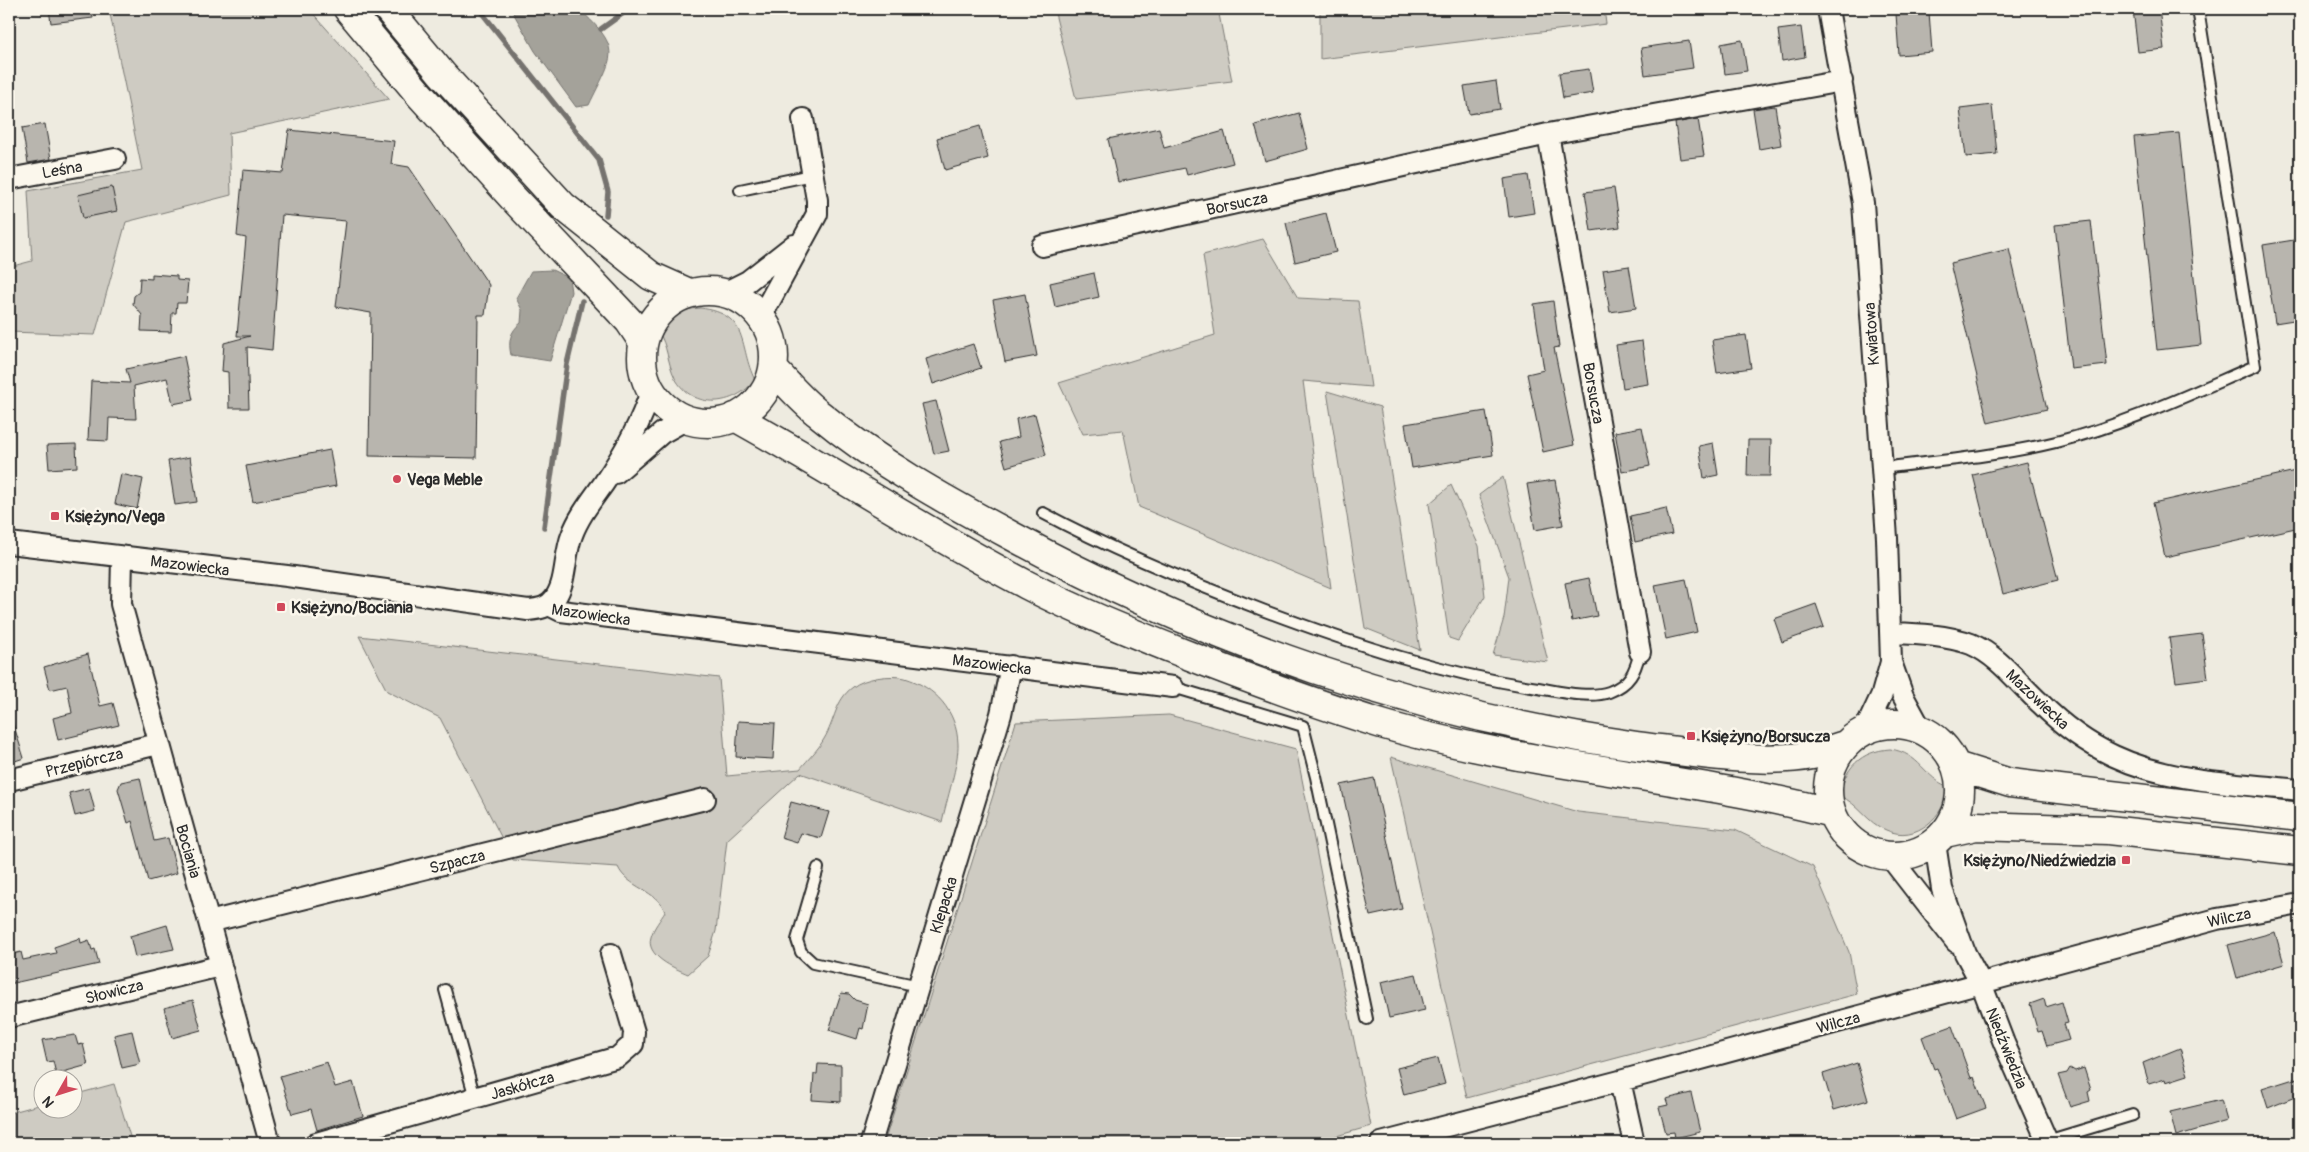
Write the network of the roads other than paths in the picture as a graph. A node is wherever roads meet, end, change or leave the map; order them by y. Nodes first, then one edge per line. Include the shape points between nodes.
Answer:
1 (348, 9) edge
2 (388, 9) edge
3 (1828, 9) edge
4 (2198, 9) edge
5 (1842, 80) junction
6 (803, 119) dead end
7 (1548, 134) junction
8 (115, 159) dead end
9 (812, 175) junction
10 (9, 179) edge
11 (740, 190) dead end
12 (801, 239) junction
13 (1042, 246) dead end
14 (689, 293) junction
15 (724, 293) junction
16 (761, 317) junction
17 (643, 342) junction
18 (772, 370) junction
19 (651, 391) junction
20 (734, 417) junction
21 (687, 419) junction
22 (1880, 468) junction
23 (605, 482) junction
24 (1043, 513) dead end
25 (9, 543) edge
26 (122, 557) junction
27 (549, 605) junction
28 (1892, 633) junction
29 (1640, 652) joint
30 (1891, 662) junction
31 (1011, 666) junction
32 (1173, 687) joint
33 (1921, 729) junction
34 (1855, 738) junction
35 (158, 744) junction
36 (1956, 766) junction
37 (9, 780) edge
38 (2300, 790) edge
39 (705, 799) dead end
40 (1832, 814) junction
41 (2300, 817) edge
42 (1940, 838) junction
43 (2300, 851) edge
44 (1890, 857) junction
45 (818, 868) dead end
46 (2299, 908) edge
47 (208, 922) junction
48 (1965, 953) junction
49 (611, 954) dead end
50 (220, 966) junction
51 (1981, 983) junction
52 (918, 986) junction
53 (445, 990) dead end
54 (9, 1017) edge
55 (1367, 1019) dead end
56 (1620, 1081) junction
57 (475, 1098) junction
58 (2133, 1115) dead end
59 (2048, 1142) edge
60 (270, 1143) edge
61 (316, 1143) edge
62 (871, 1143) edge
63 (1381, 1143) edge
64 (1634, 1143) edge

1 - 17 main road via 419,94 629,321
2 - 14 main road via 442,74 563,206 651,276
3 - 5 street, Kwiatowa
4 - 22 lane via 2255,366 2152,410 2059,441 2030,448
5 - 7 street, Borsucza
5 - 22 street, Kwiatowa via 1863,203
6 - 9 street
7 - 13 street, Borsucza
7 - 29 street, Borsucza
8 - 10 street, Leśna
9 - 11 lane
9 - 12 street via 817,214
12 - 15 street via 748,281
12 - 16 street
14 - 15 main road via 706,290
14 - 17 main road via 664,307 651,323
15 - 16 main road via 744,302
16 - 18 main road via 772,342
17 - 19 main road via 643,367
18 - 20 main road via 759,398
18 - 34 main road via 813,409 868,451 916,483 1052,558 1223,636 1386,692 1514,724 1603,741 1705,754 1771,758 1811,756
19 - 21 main road via 667,408
19 - 23 street via 643,415
20 - 21 main road via 703,423
20 - 40 main road via 821,464 1028,586 1120,629 1270,688 1386,725 1523,758 1729,792
21 - 23 street via 662,433
22 - 28 street, Kwiatowa
23 - 27 street via 572,535 564,558 563,580
24 - 29 lane via 1159,569 1300,624 1370,648 1511,684 1574,694 1608,692 1635,673
25 - 26 street, Mazowiecka
26 - 27 street, Mazowiecka via 287,576 528,610
26 - 35 street, Bociania via 121,604
27 - 31 street, Mazowiecka via 562,611
28 - 30 street, Kwiatowa
28 - 38 street, Mazowiecka via 1921,634 1971,645 1995,660 2061,723 2114,756 2145,768 2181,777
30 - 33 street, Kwiatowa
30 - 34 street, Kwiatowa via 1882,694
31 - 32 street, Mazowiecka
31 - 52 street, Klepacka via 1001,714
32 - 55 lane via 1303,726
33 - 34 main road via 1893,724
33 - 36 main road via 1942,744
34 - 40 main road via 1835,760 1829,777 1828,796
35 - 37 street, Przepiórcza
35 - 47 street, Bociania
36 - 41 main road via 2034,786
36 - 42 main road via 1960,801 1955,818
39 - 47 street, Szpacza
40 - 44 main road via 1845,835 1865,850
42 - 43 main road via 1976,826 2108,830
42 - 44 main road via 1922,851
42 - 48 street, Niedźwiedzia via 1942,889
44 - 48 street, Niedźwiedzia
45 - 52 lane via 797,940 801,952 813,963
46 - 51 street, Wilcza via 2217,918
47 - 50 street, Bociania
48 - 51 street, Niedźwiedzia
49 - 57 street, Jaskółcza via 634,1032 633,1044 618,1057
50 - 54 street, Słowicza
50 - 60 street, Bociania
51 - 56 street, Wilcza
51 - 59 street, Niedźwiedzia
52 - 62 street, Klepacka
53 - 57 lane
56 - 63 street, Wilcza
56 - 64 street
57 - 61 street, Jaskółcza
58 - 59 lane

